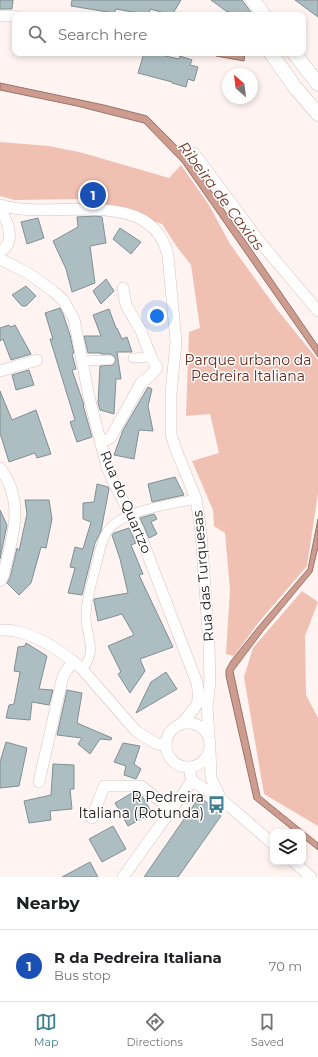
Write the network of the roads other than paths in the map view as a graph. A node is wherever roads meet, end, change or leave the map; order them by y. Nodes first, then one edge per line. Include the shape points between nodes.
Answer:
1 (253, 0) edge
2 (262, 12) edge
3 (0, 16) edge
4 (12, 16) edge
5 (273, 56) edge
6 (296, 56) edge
7 (318, 84) edge
8 (318, 114) edge
9 (194, 153) dead end
10 (0, 206) edge
11 (0, 210) edge
12 (0, 252) edge
13 (0, 259) edge
14 (123, 288) dead end
15 (318, 311) edge
16 (151, 357) junction
17 (133, 358) dead end
18 (37, 360) dead end
19 (110, 360) dead end
20 (83, 362) junction
21 (157, 368) junction
22 (174, 369) junction
23 (0, 371) edge
24 (101, 443) junction
25 (0, 468) edge
26 (196, 499) junction
27 (131, 514) junction
28 (0, 581) edge
29 (0, 630) edge
30 (73, 661) junction
31 (82, 669) junction
32 (182, 723) junction
33 (209, 735) junction
34 (166, 746) junction
35 (210, 749) junction
36 (189, 767) junction
37 (192, 781) junction
38 (39, 782) dead end
39 (220, 799) junction
40 (172, 810) junction
41 (92, 818) dead end
42 (270, 841) edge
43 (297, 865) edge
44 (123, 877) edge
45 (311, 877) edge

1 - 2 street
3 - 4 street
5 - 8 street
6 - 7 street
9 - 15 street via 260,242
10 - 22 street, Rua das Turquesas via 24,210 86,209 126,213 144,220 158,232 166,245 168,256 176,342
11 - 12 street via 10,234 7,247
13 - 20 street, Rua do Quartzo via 28,273 63,300 74,319
14 - 16 street via 126,305 141,331
16 - 17 street
16 - 21 street
18 - 23 street
19 - 20 street
20 - 24 street, Rua do Quartzo
21 - 22 street
21 - 24 street via 141,383 111,437
22 - 26 street, Rua das Turquesas via 171,434
24 - 27 street, Rua do Quartzo via 107,467
25 - 28 street via 12,489 15,513 12,537
26 - 27 street
26 - 33 street, Rua das Turquesas via 201,532 209,645
27 - 31 street via 107,530 102,541 86,605 91,652 88,662
27 - 32 street, Rua do Quartzo via 197,683 199,701
29 - 30 street via 15,630 31,636
30 - 31 street
30 - 38 street via 63,676
31 - 34 street via 136,731 155,743
32 - 33 street via 197,724
32 - 34 street via 170,732
33 - 35 street
34 - 36 street via 171,759
35 - 36 street via 202,762
35 - 39 street via 211,778
36 - 37 street
37 - 39 street
37 - 40 street
39 - 42 street
40 - 41 street via 141,786 104,786
40 - 44 street
43 - 45 street

